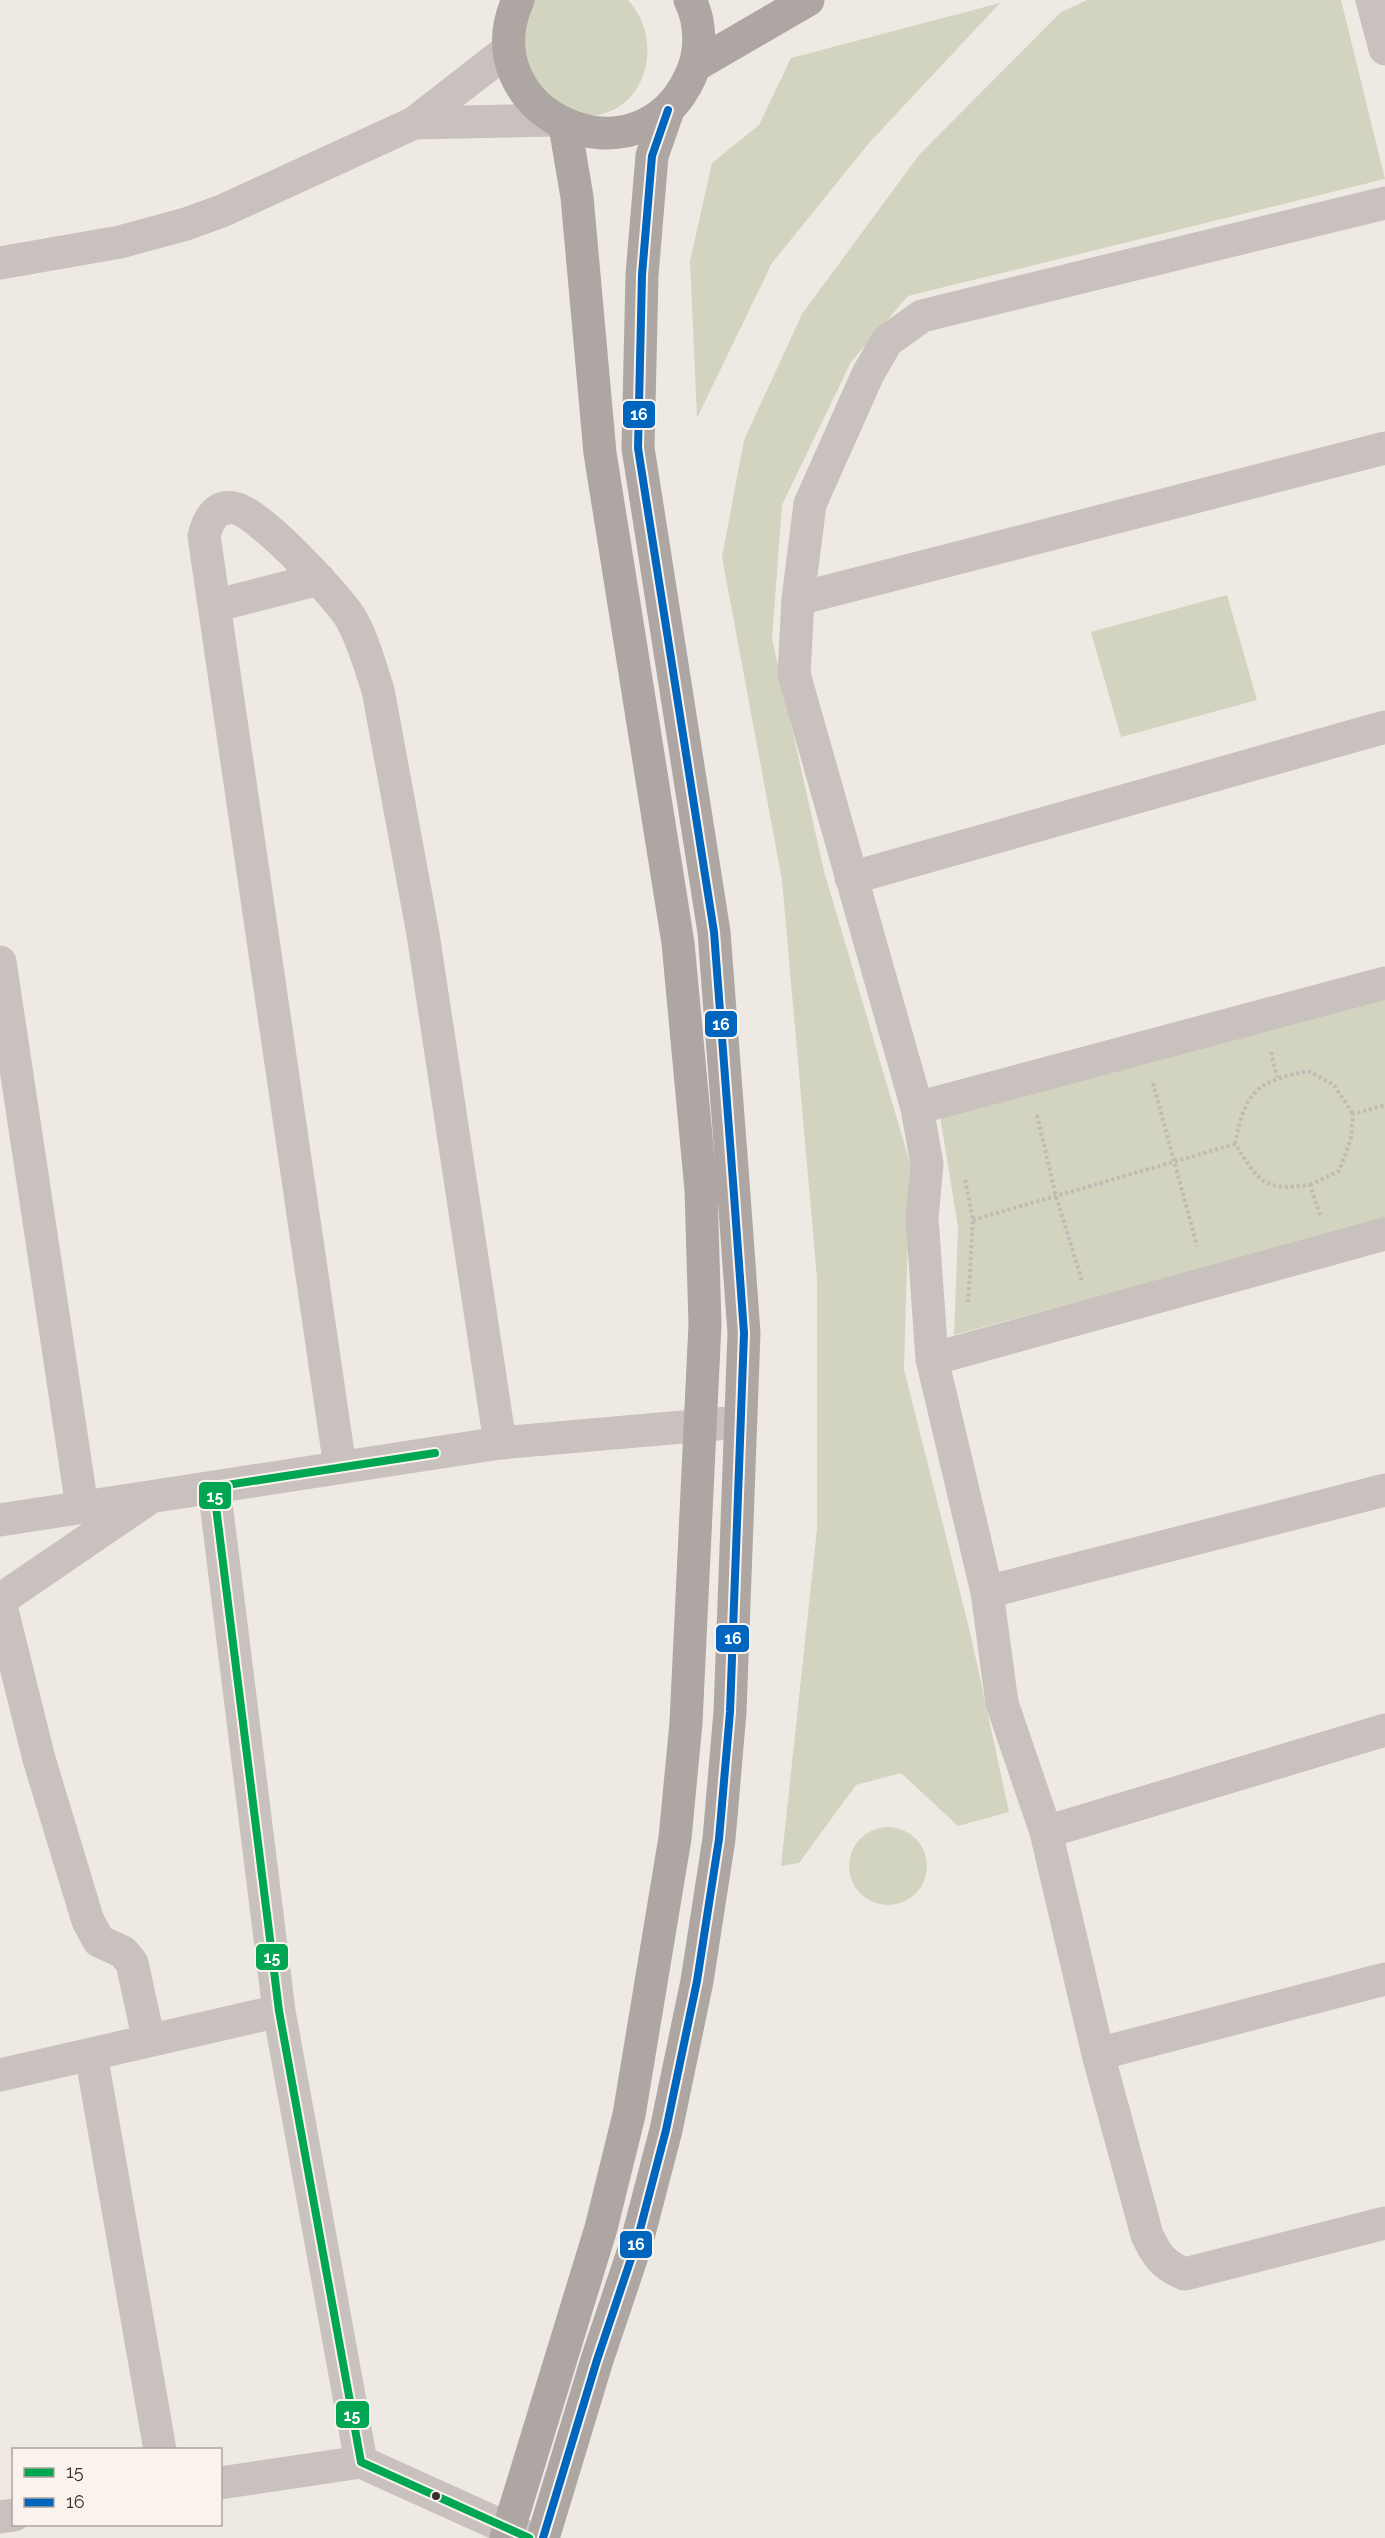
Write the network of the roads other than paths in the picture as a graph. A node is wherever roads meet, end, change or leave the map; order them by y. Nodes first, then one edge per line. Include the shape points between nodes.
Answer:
1 (518, 0) edge
2 (690, 0) edge
3 (808, 0) edge
4 (1372, 0) edge
5 (1385, 48) edge
6 (509, 49) junction
7 (696, 65) junction
8 (668, 110) junction
9 (414, 123) junction
10 (559, 123) junction
11 (1385, 203) edge
12 (0, 263) edge
13 (1385, 448) edge
14 (319, 579) junction
15 (798, 599) junction
16 (214, 606) junction
17 (1385, 727) edge
18 (851, 878) junction
19 (0, 962) edge
20 (1385, 983) edge
21 (917, 1108) junction
22 (1385, 1234) edge
23 (932, 1359) junction
24 (740, 1422) junction
25 (702, 1424) junction
26 (500, 1443) junction
27 (340, 1467) junction
28 (214, 1487) junction
29 (1385, 1490) edge
30 (152, 1497) junction
31 (82, 1507) junction
32 (0, 1520) edge
33 (987, 1593) junction
34 (0, 1601) edge
35 (1385, 1730) edge
36 (1046, 1832) junction
37 (1385, 1979) edge
38 (279, 2011) junction
39 (149, 2041) junction
40 (91, 2054) junction
41 (1098, 2054) junction
42 (0, 2075) edge
43 (1385, 2223) edge
44 (160, 2448) edge
45 (361, 2462) junction
46 (222, 2483) edge
47 (515, 2535) edge
48 (543, 2538) edge

1 - 6 main road via 511,16
2 - 7 main road via 699,37
3 - 7 main road
4 - 5 street
6 - 9 street
6 - 10 main road via 517,77 532,101
7 - 8 main road via 685,89
8 - 10 main road via 637,129 600,135
8 - 24 main road via 652,156 642,275 638,448 714,932 744,1333
9 - 10 street
9 - 12 street via 186,224 120,242
10 - 25 main road via 577,197 600,453 678,943 701,1190 705,1324
11 - 15 street via 922,316 887,341 868,374 810,504
13 - 15 street
14 - 16 street
14 - 16 street via 254,517 234,508 220,509 209,518 204,536
14 - 26 street via 349,616 378,690 425,945
15 - 18 street via 794,674
16 - 27 street
17 - 18 street
18 - 21 street
19 - 31 street
20 - 21 street
21 - 23 street via 927,1164 922,1218
22 - 23 street
23 - 33 street
24 - 25 street
24 - 48 main road via 729,1723 719,1839 697,1981 666,2130 637,2241
25 - 26 street
25 - 47 main road via 686,1723 675,1838 629,2115 601,2228 560,2355
26 - 27 street
27 - 28 street
28 - 30 street
28 - 38 street
29 - 33 street
30 - 31 street
30 - 34 street
31 - 32 street
33 - 36 street via 1002,1703
34 - 39 street via 39,1759 88,1921 99,1941 123,1952 132,1963
35 - 36 street
36 - 41 street
37 - 41 street
38 - 39 street
38 - 45 street
39 - 40 street
40 - 42 street
40 - 44 street
41 - 43 street via 1147,2235 1156,2254 1169,2268 1185,2274
45 - 46 street
45 - 47 street

